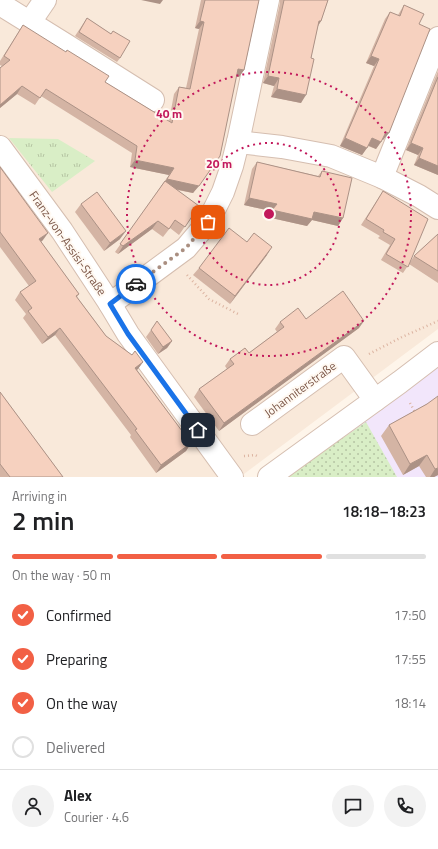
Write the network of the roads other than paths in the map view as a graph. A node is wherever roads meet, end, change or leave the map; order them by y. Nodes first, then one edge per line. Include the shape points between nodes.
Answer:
1 (1, 0) edge
2 (45, 0) edge
3 (268, 0) edge
4 (0, 4) edge
5 (30, 22) junction
6 (438, 38) edge
7 (153, 100) dead end
8 (238, 142) junction
9 (0, 147) edge
10 (382, 177) junction
11 (438, 208) edge
12 (110, 304) junction
13 (438, 353) edge
14 (375, 400) junction
15 (252, 424) dead end
16 (271, 475) edge
17 (232, 477) edge

1 - 4 street
2 - 5 street
3 - 8 street
4 - 5 street
5 - 7 street
6 - 10 street
8 - 10 street via 331,156
8 - 12 street via 223,192 208,222 186,248
9 - 12 street, Franz-von-Assisi-Straße via 62,231
10 - 11 street
12 - 17 street, Franz-von-Assisi-Straße via 128,334
13 - 14 street
14 - 15 street, Johanniterstraße via 344,358
14 - 16 street

